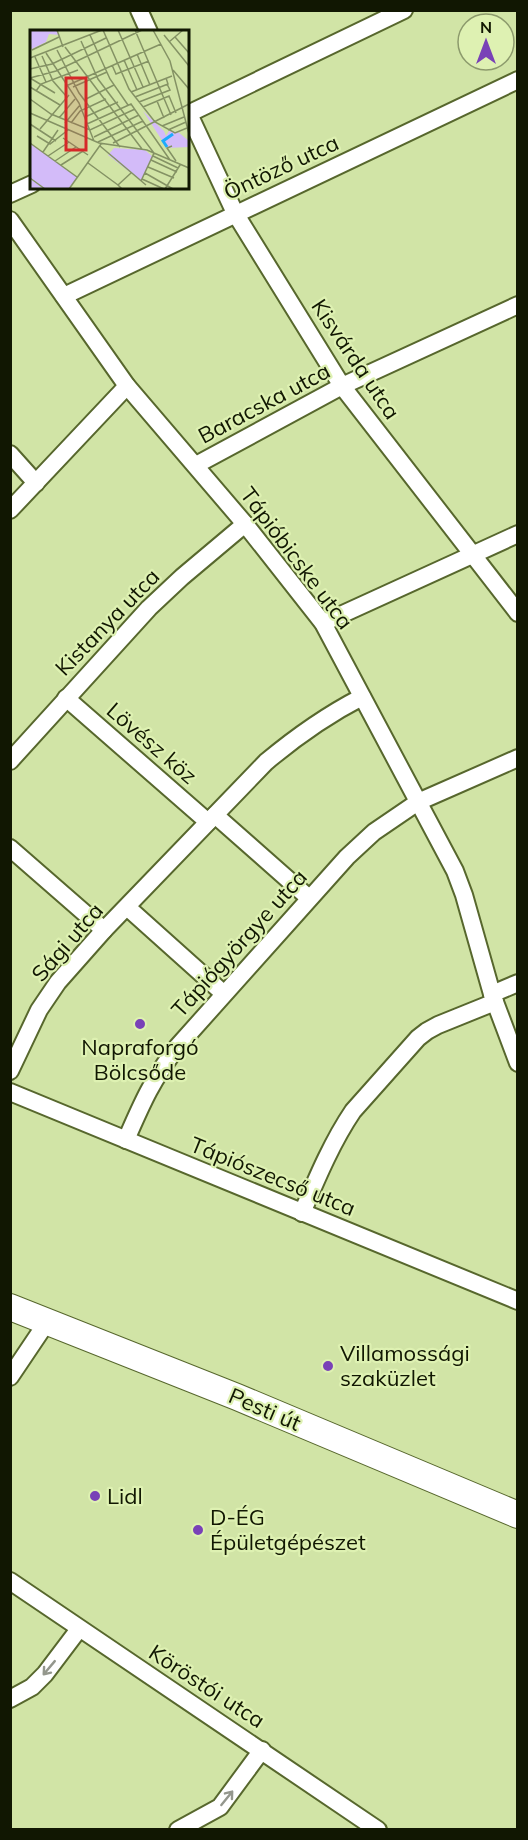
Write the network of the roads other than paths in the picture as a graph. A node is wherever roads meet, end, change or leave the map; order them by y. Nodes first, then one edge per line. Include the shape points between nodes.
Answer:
1 (139, 10) edge
2 (405, 10) edge
3 (148, 30) edge
4 (518, 80) edge
5 (189, 113) edge
6 (189, 115) edge
7 (30, 185) edge
8 (10, 194) edge
9 (236, 213) junction
10 (10, 220) edge
11 (64, 296) junction
12 (518, 305) edge
13 (127, 386) junction
14 (342, 386) junction
15 (10, 454) edge
16 (196, 465) junction
17 (36, 483) junction
18 (10, 510) edge
19 (245, 524) junction
20 (518, 534) edge
21 (472, 555) junction
22 (518, 613) edge
23 (323, 623) junction
24 (362, 696) junction
25 (66, 698) junction
26 (518, 758) edge
27 (10, 761) edge
28 (418, 802) junction
29 (211, 818) junction
30 (10, 848) edge
31 (309, 898) junction
32 (127, 907) junction
33 (104, 930) junction
34 (518, 983) edge
35 (223, 993) junction
36 (494, 998) junction
37 (518, 1064) edge
38 (10, 1071) edge
39 (10, 1092) edge
40 (126, 1140) junction
41 (302, 1213) junction
42 (518, 1301) edge
43 (10, 1307) edge
44 (47, 1323) junction
45 (10, 1377) edge
46 (518, 1515) edge
47 (10, 1581) edge
48 (79, 1629) junction
49 (10, 1699) edge
50 (262, 1750) junction
51 (178, 1830) edge
52 (378, 1830) edge

1 - 3 street
2 - 5 street
4 - 9 street, Öntöző utca
6 - 9 street, Kisvárda utca
7 - 8 street
9 - 11 street, Öntöző utca
9 - 14 street, Kisvárda utca
10 - 11 street, Tápióbicske utca
11 - 13 street, Tápióbicske utca
12 - 14 street, Baracska utca
13 - 16 street, Tápióbicske utca
13 - 17 street
14 - 16 street, Baracska utca
14 - 21 street, Kisvárda utca
15 - 17 street
16 - 19 street, Tápióbicske utca
17 - 18 street
19 - 23 street, Tápióbicske utca
19 - 25 street, Kistanya utca via 149,608
20 - 21 street
21 - 22 street, Kisvárda utca
21 - 23 street
23 - 24 street, Tápióbicske utca
24 - 28 street, Tápióbicske utca
24 - 29 street, Sági utca via 296,737
25 - 27 street, Kistanya utca
25 - 29 street, Lövész köz
26 - 28 street, Tápiógyörgye utca
28 - 31 street, Tápiógyörgye utca via 374,832
28 - 36 street, Tápióbicske utca via 455,871
29 - 31 street
29 - 32 street, Sági utca
30 - 33 street
31 - 35 street, Tápiógyörgye utca
32 - 33 street, Sági utca
32 - 35 street, Sági utca
33 - 38 street, Sági utca via 39,1010
34 - 36 street
35 - 40 street, Tápiógyörgye utca via 158,1073
36 - 37 street, Tápióbicske utca
36 - 41 street via 418,1038 353,1111 322,1166
39 - 40 street, Tápiószecső utca
40 - 41 street, Tápiószecső utca
41 - 42 street, Tápiószecső utca
43 - 44 main road, Pesti út
44 - 45 street
44 - 46 main road, Pesti út via 237,1396
47 - 48 street, Köröstói utca
48 -> 49 street via 45,1674 32,1687
48 - 50 street, Köröstói utca
51 -> 50 street via 220,1807
50 - 52 street, Köröstói utca

